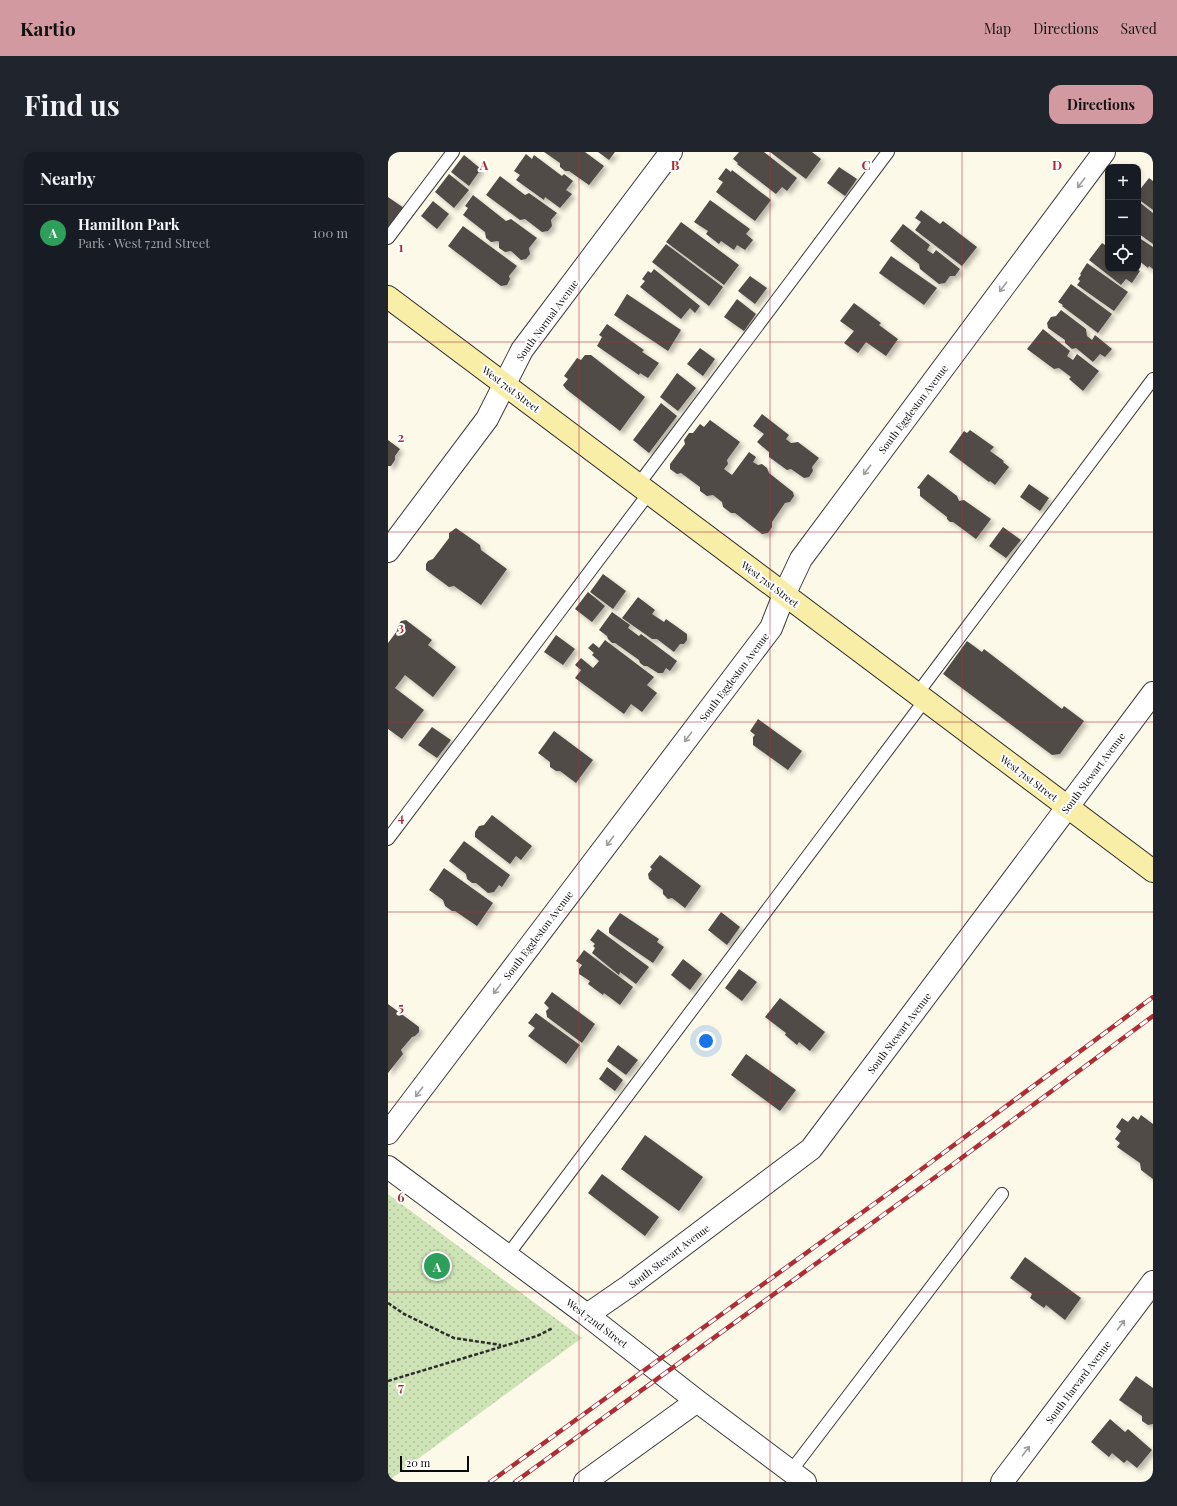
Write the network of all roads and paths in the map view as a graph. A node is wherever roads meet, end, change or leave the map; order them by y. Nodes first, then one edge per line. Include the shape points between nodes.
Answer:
1 (453, 152) edge
2 (671, 152) edge
3 (888, 152) edge
4 (1104, 152) edge
5 (388, 238) edge
6 (388, 297) edge
7 (1153, 379) edge
8 (505, 384) junction
9 (644, 489) junction
10 (388, 550) edge
11 (784, 595) junction
12 (1153, 693) edge
13 (921, 697) junction
14 (1068, 807) junction
15 (388, 839) edge
16 (1153, 871) edge
17 (388, 1133) edge
18 (388, 1167) edge
19 (1002, 1194) dead end
20 (507, 1256) junction
21 (1153, 1282) edge
22 (388, 1303) edge
23 (587, 1315) junction
24 (553, 1328) dead end
25 (504, 1345) junction
26 (388, 1381) edge
27 (697, 1401) junction
28 (798, 1477) edge
29 (585, 1482) edge
30 (1002, 1482) edge

1 - 5 lane
2 - 8 street, South Normal Avenue via 522,350
3 - 9 lane
4 -> 11 street, South Eggleston Avenue via 801,559
6 - 8 main road, West 71st Street
7 - 13 lane
8 - 9 main road, West 71st Street
8 - 10 street, South Normal Avenue via 487,419
9 - 11 main road, West 71st Street
9 - 15 lane
11 - 13 main road, West 71st Street
11 -> 17 street, South Eggleston Avenue via 771,628
12 - 14 street, South Stewart Avenue
13 - 14 main road, West 71st Street
13 - 20 lane
14 - 16 main road, West 71st Street
14 - 23 street, South Stewart Avenue via 811,1149
18 - 20 street, West 72nd Street
19 - 28 lane
20 - 23 street, West 72nd Street
30 -> 21 street, South Harvard Avenue
22 - 25 path via 404,1314 454,1338
23 - 27 street, West 72nd Street
24 - 25 path via 537,1336
25 - 26 path
27 - 28 street, West 72nd Street
27 - 29 street

